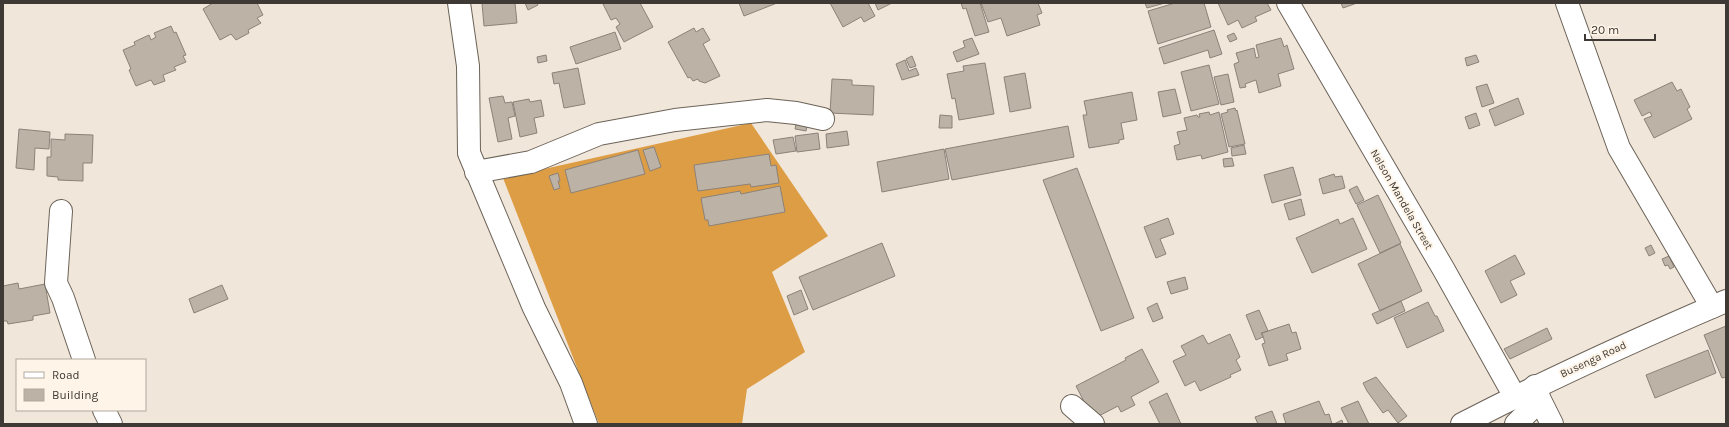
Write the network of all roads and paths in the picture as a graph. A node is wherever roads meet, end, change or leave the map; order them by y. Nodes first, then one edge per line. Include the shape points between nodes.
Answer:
1 (459, 3) edge
2 (1288, 3) edge
3 (1567, 3) edge
4 (823, 119) dead end
5 (476, 172) junction
6 (61, 211) dead end
7 (1719, 304) edge
8 (84, 359) edge
9 (1537, 393) junction
10 (1515, 397) junction
11 (1072, 406) dead end
12 (104, 411) edge
13 (111, 424) edge
14 (586, 424) edge
15 (1093, 424) edge
16 (1462, 424) edge
17 (1516, 424) edge
18 (1552, 424) edge

1 - 5 street via 468,66 469,153
2 - 10 street, Nelson Mandela Street
3 - 7 street via 1619,148
4 - 5 street via 767,110 675,120 599,134 531,162
5 - 14 street via 534,308 571,383
6 - 8 street via 56,283 64,298
7 - 9 street, Busenga Road via 1628,343
9 - 10 street, Busenga Road
9 - 17 street
9 - 18 street
10 - 16 street, Busenga Road
11 - 15 street
12 - 13 street

